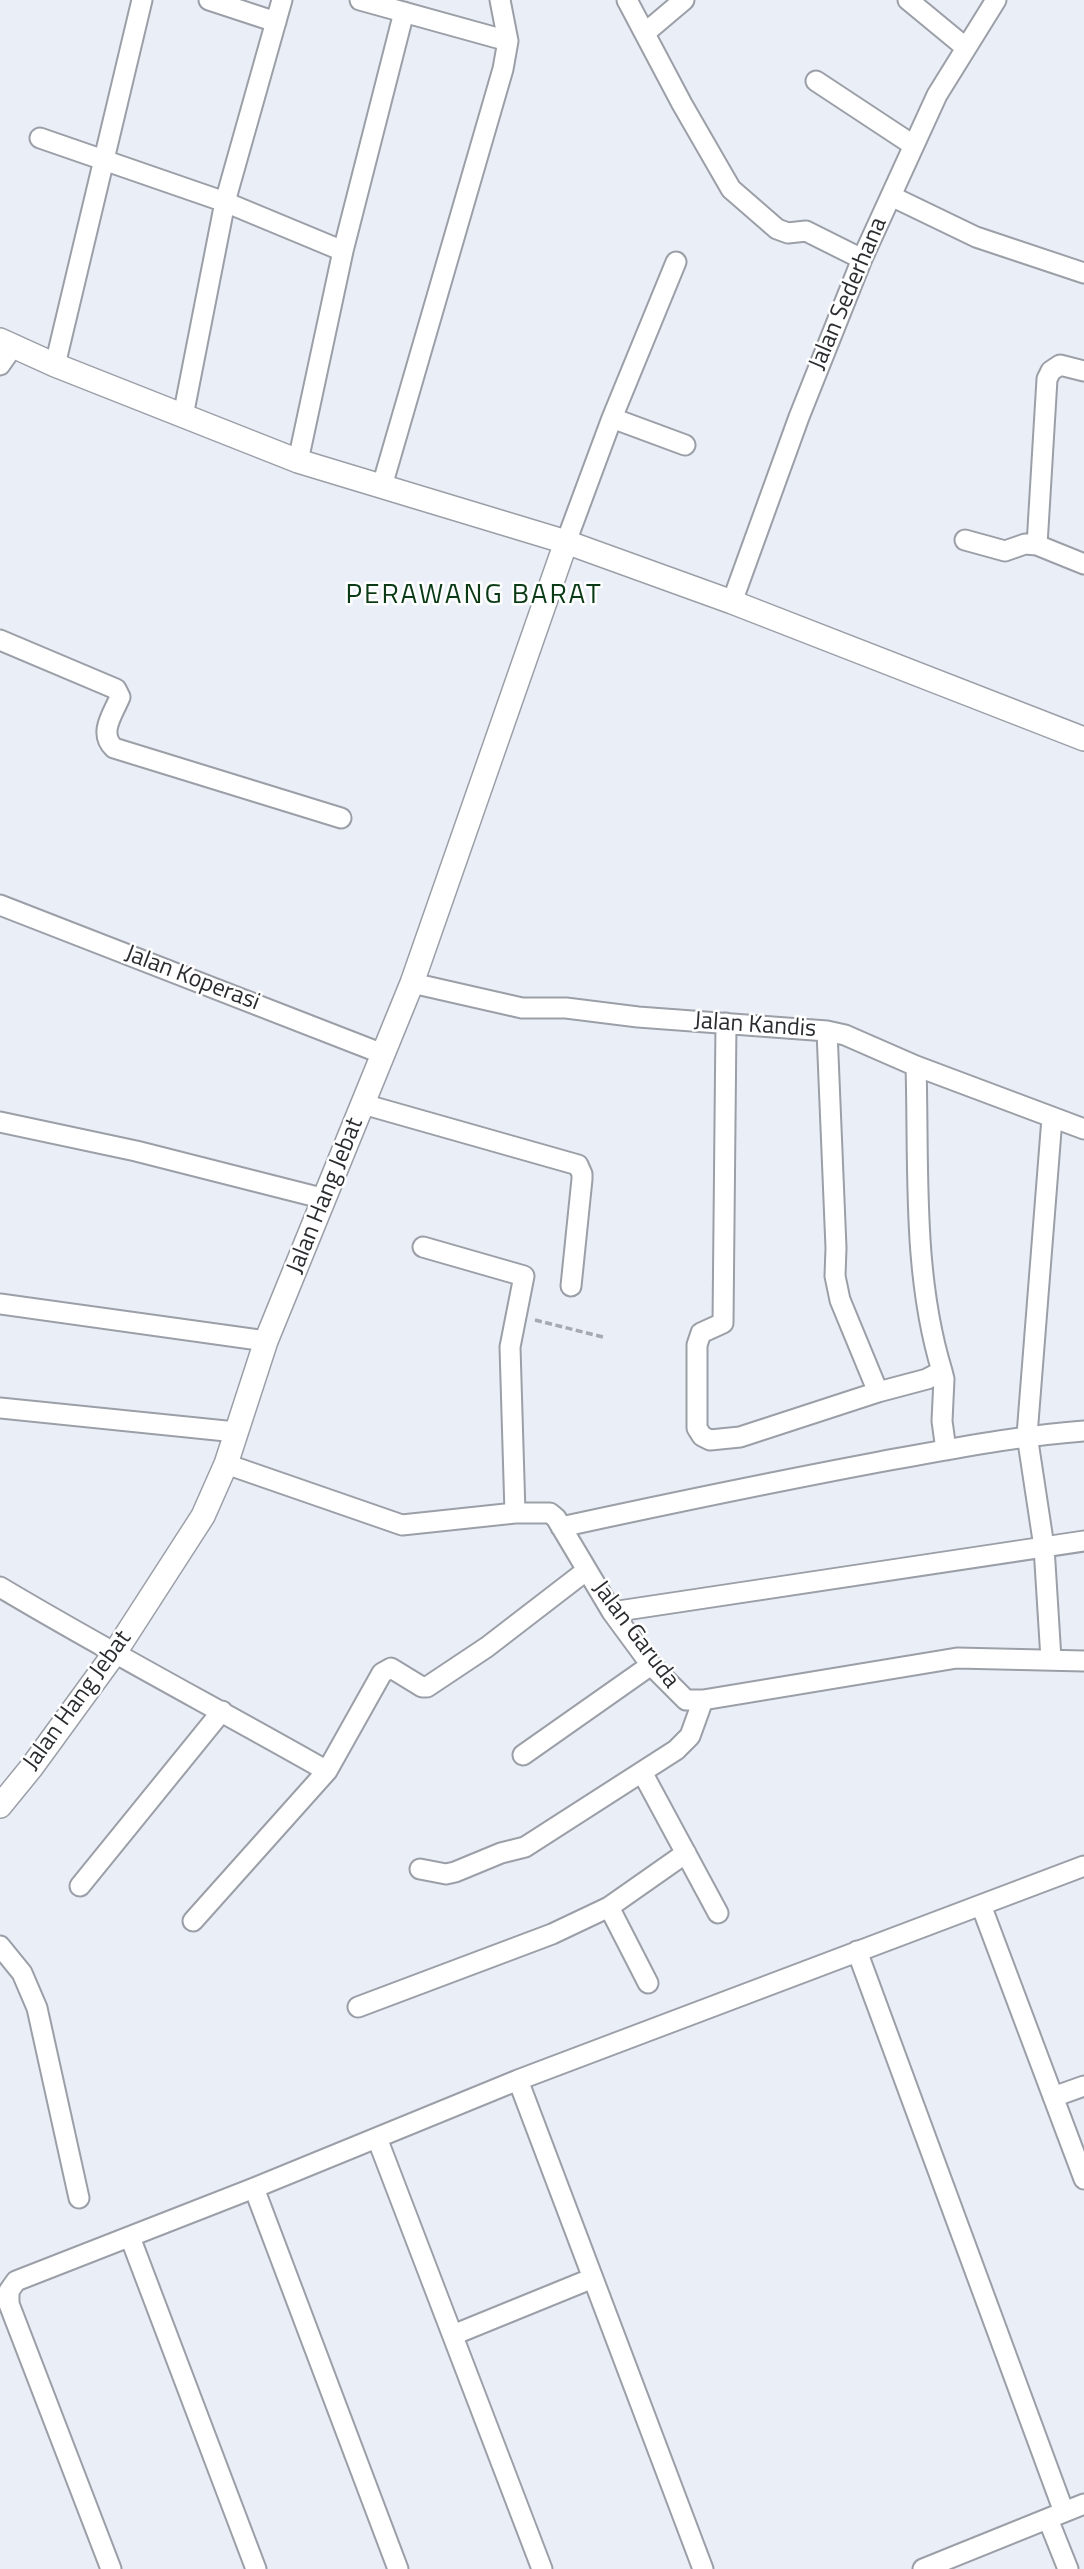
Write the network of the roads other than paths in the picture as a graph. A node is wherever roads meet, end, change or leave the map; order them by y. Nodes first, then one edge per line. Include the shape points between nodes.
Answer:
1 (142, 0) edge
2 (209, 0) edge
3 (282, 0) edge
4 (360, 0) edge
5 (500, 0) edge
6 (627, 0) edge
7 (684, 0) edge
8 (908, 0) edge
9 (996, 0) edge
10 (404, 12) junction
11 (276, 22) junction
12 (645, 33) junction
13 (508, 41) junction
14 (965, 47) junction
15 (816, 81) dead end
16 (40, 138) dead end
17 (913, 145) junction
18 (104, 160) junction
19 (891, 196) junction
20 (225, 202) junction
21 (343, 251) junction
22 (862, 259) junction
23 (676, 262) dead end
24 (1084, 273) edge
25 (7, 343) edge
26 (0, 365) edge
27 (55, 365) junction
28 (1084, 372) edge
29 (183, 416) junction
30 (612, 418) junction
31 (685, 445) dead end
32 (298, 461) junction
33 (382, 486) junction
34 (965, 540) dead end
35 (566, 542) junction
36 (1037, 545) junction
37 (1084, 564) edge
38 (732, 602) junction
39 (0, 640) edge
40 (1084, 738) edge
41 (341, 818) dead end
42 (0, 905) edge
43 (412, 983) junction
44 (726, 1023) junction
45 (827, 1031) junction
46 (383, 1054) junction
47 (916, 1066) junction
48 (363, 1104) junction
49 (1052, 1118) junction
50 (0, 1122) edge
51 (1084, 1129) edge
52 (325, 1199) junction
53 (423, 1248) dead end
54 (571, 1286) dead end
55 (0, 1304) edge
56 (267, 1341) junction
57 (942, 1371) junction
58 (878, 1392) junction
59 (0, 1408) edge
60 (1084, 1431) edge
61 (236, 1432) junction
62 (1027, 1435) junction
63 (946, 1450) junction
64 (226, 1464) junction
65 (515, 1513) junction
66 (561, 1527) junction
67 (1084, 1541) edge
68 (1044, 1547) junction
69 (587, 1570) junction
70 (1, 1589) edge
71 (612, 1612) junction
72 (114, 1654) junction
73 (1051, 1659) junction
74 (1084, 1661) edge
75 (652, 1665) junction
76 (703, 1700) junction
77 (222, 1712) junction
78 (523, 1755) dead end
79 (327, 1771) junction
80 (642, 1772) junction
81 (0, 1805) edge
82 (686, 1853) junction
83 (1084, 1866) edge
84 (420, 1869) dead end
85 (80, 1886) dead end
86 (981, 1905) junction
87 (608, 1907) junction
88 (719, 1913) dead end
89 (193, 1921) dead end
90 (0, 1946) edge
91 (857, 1951) junction
92 (648, 1983) dead end
93 (358, 2007) dead end
94 (519, 2080) junction
95 (1084, 2086) edge
96 (1053, 2097) junction
97 (377, 2138) junction
98 (1084, 2179) edge
99 (254, 2188) junction
100 (79, 2198) dead end
101 (130, 2237) junction
102 (593, 2278) junction
103 (453, 2335) junction
104 (1084, 2504) edge
105 (1056, 2515) junction
106 (111, 2569) edge
107 (256, 2569) edge
108 (398, 2569) edge
109 (542, 2569) edge
110 (703, 2569) edge
111 (923, 2569) edge
112 (1068, 2569) edge

1 - 18 street
2 - 11 street
3 - 11 street
4 - 10 street
5 - 13 street
6 - 12 street
7 - 12 street
8 - 14 street
9 - 14 street, Jalan Sederhana
10 - 13 street
10 - 21 street
11 - 20 street
12 - 22 street via 731,189 777,229 806,232
13 - 33 street
14 - 17 street, Jalan Sederhana
15 - 17 street
16 - 18 street
17 - 19 street, Jalan Sederhana
18 - 20 street
18 - 27 street
19 - 22 street, Jalan Sederhana
19 - 24 street via 976,237
20 - 21 street
20 - 29 street
21 - 32 street
22 - 38 street, Jalan Sederhana
23 - 30 street
25 - 26 street
25 - 27 street
27 - 29 street
28 - 36 street via 1060,365 1048,379
29 - 32 street
30 - 31 street
30 - 35 street
32 - 33 street
33 - 35 street
34 - 36 street via 1005,551
35 - 38 street
35 - 43 street, Jalan Hang Jebat
36 - 37 street
38 - 40 street
39 - 41 street via 116,689 120,697 105,732 106,741 114,748
42 - 46 street, Jalan Koperasi
43 - 44 street, Jalan Kandis via 522,1008
43 - 46 street, Jalan Hang Jebat
44 - 45 street, Jalan Kandis
44 - 58 street via 723,1323 698,1337 697,1428 710,1440 740,1437
45 - 47 street, Jalan Kandis
45 - 58 street via 835,1276
46 - 48 street, Jalan Hang Jebat
47 - 49 street, Jalan Kandis
47 - 57 street via 921,1264 931,1334
48 - 52 street, Jalan Hang Jebat
48 - 54 street via 578,1165 582,1179
49 - 51 street, Jalan Kandis
49 - 62 street
50 - 52 street
52 - 56 street, Jalan Hang Jebat
53 - 65 street via 524,1276 510,1347
55 - 56 street
56 - 61 street, Jalan Hang Jebat
57 - 58 street via 927,1380
57 - 63 street
59 - 61 street
60 - 62 street
61 - 64 street, Jalan Hang Jebat
62 - 63 street
62 - 68 street
63 - 66 street
64 - 65 street via 402,1525
64 - 72 street, Jalan Hang Jebat via 203,1516
65 - 66 street via 550,1513
66 - 69 street, Jalan Garuda
67 - 68 street
68 - 71 street
68 - 73 street
69 - 71 street, Jalan Garuda
69 - 79 street via 428,1686 391,1668 383,1673
70 - 72 street
71 - 75 street, Jalan Garuda
72 - 77 street
72 - 81 street, Jalan Hang Jebat
73 - 74 street, Jalan Garuda
73 - 76 street, Jalan Garuda via 957,1658
75 - 76 street, Jalan Garuda via 686,1700
75 - 78 street
76 - 80 street via 690,1736
77 - 79 street
77 - 85 street
79 - 89 street
80 - 82 street
80 - 84 street via 525,1847 456,1872
82 - 87 street
82 - 88 street
83 - 86 street
86 - 91 street
86 - 96 street
87 - 92 street
87 - 93 street via 552,1934
90 - 100 street via 22,1973 37,2008
91 - 94 street
91 - 105 street
94 - 97 street
94 - 102 street
95 - 96 street
96 - 98 street
97 - 99 street
97 - 103 street
99 - 101 street
99 - 108 street
101 - 106 street via 16,2281 7,2297
101 - 107 street
102 - 103 street
102 - 110 street
103 - 109 street
104 - 105 street
105 - 111 street
105 - 112 street

